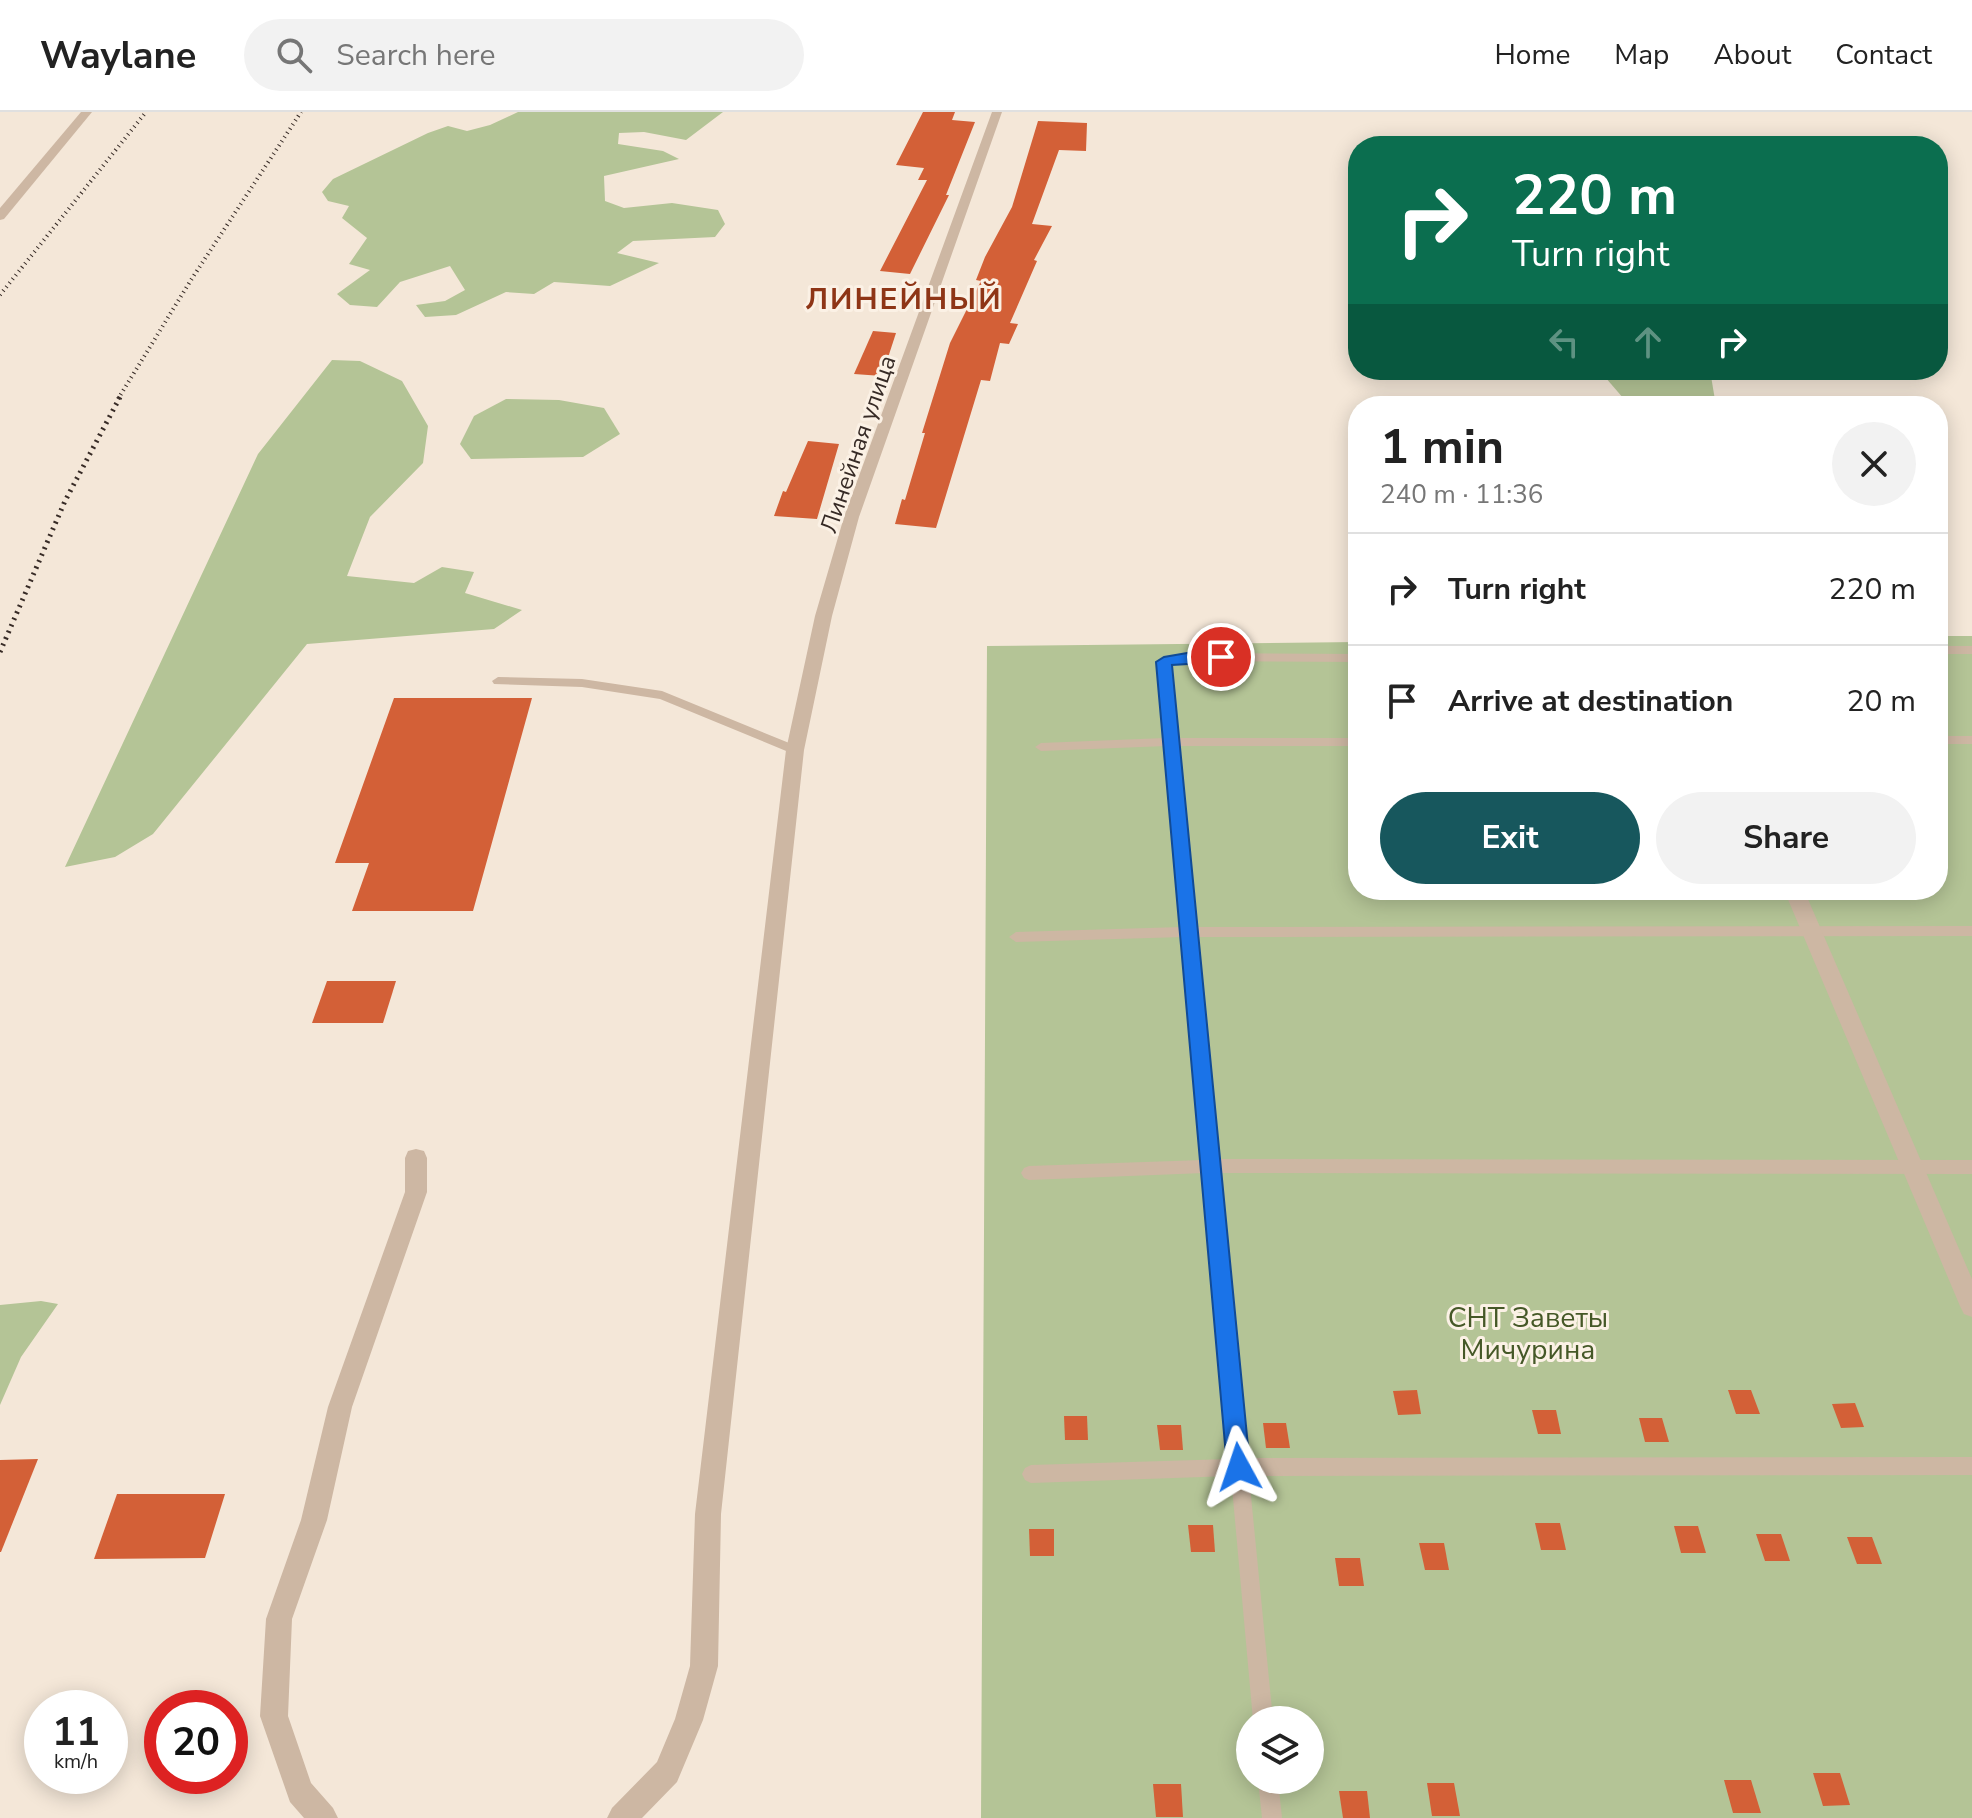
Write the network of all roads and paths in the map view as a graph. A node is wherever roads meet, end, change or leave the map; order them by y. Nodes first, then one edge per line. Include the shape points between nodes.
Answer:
1 (87, 112) edge
2 (997, 112) edge
3 (0, 216) edge
4 (1948, 650) edge
5 (1972, 650) edge
6 (1348, 658) edge
7 (498, 681) dead end
8 (1948, 740) edge
9 (1972, 740) edge
10 (1172, 742) junction
11 (1348, 742) edge
12 (1041, 747) dead end
13 (795, 750) junction
14 (1798, 900) edge
15 (1972, 931) edge
16 (1189, 932) junction
17 (1812, 932) junction
18 (1016, 937) dead end
19 (416, 1158) dead end
20 (1211, 1166) junction
21 (1972, 1167) edge
22 (1913, 1168) junction
23 (1029, 1173) dead end
24 (1972, 1306) edge
25 (1972, 1466) edge
26 (1239, 1467) junction
27 (1031, 1474) dead end
28 (1262, 1706) edge
29 (1269, 1794) edge
30 (323, 1818) edge
31 (622, 1818) edge
32 (1272, 1818) edge

1 - 3 street
2 - 13 street, Линейная улица via 862,487 812,659
4 - 5 lane
6 - 10 lane via 1193,657 1164,662
7 - 13 lane via 582,683 662,695
8 - 9 lane
10 - 11 lane
10 - 12 lane
10 - 16 lane
13 - 31 street, Линейная улица via 708,1514 704,1666 667,1772
14 - 17 street
15 - 17 lane
16 - 17 lane
16 - 18 lane
16 - 20 lane
17 - 22 street
19 - 30 street via 416,1192 340,1407 314,1520 279,1619 274,1716 300,1792
20 - 22 lane
20 - 23 lane
20 - 26 lane
21 - 22 lane
22 - 24 street
25 - 26 lane
26 - 27 lane
26 - 28 lane
29 - 32 lane

